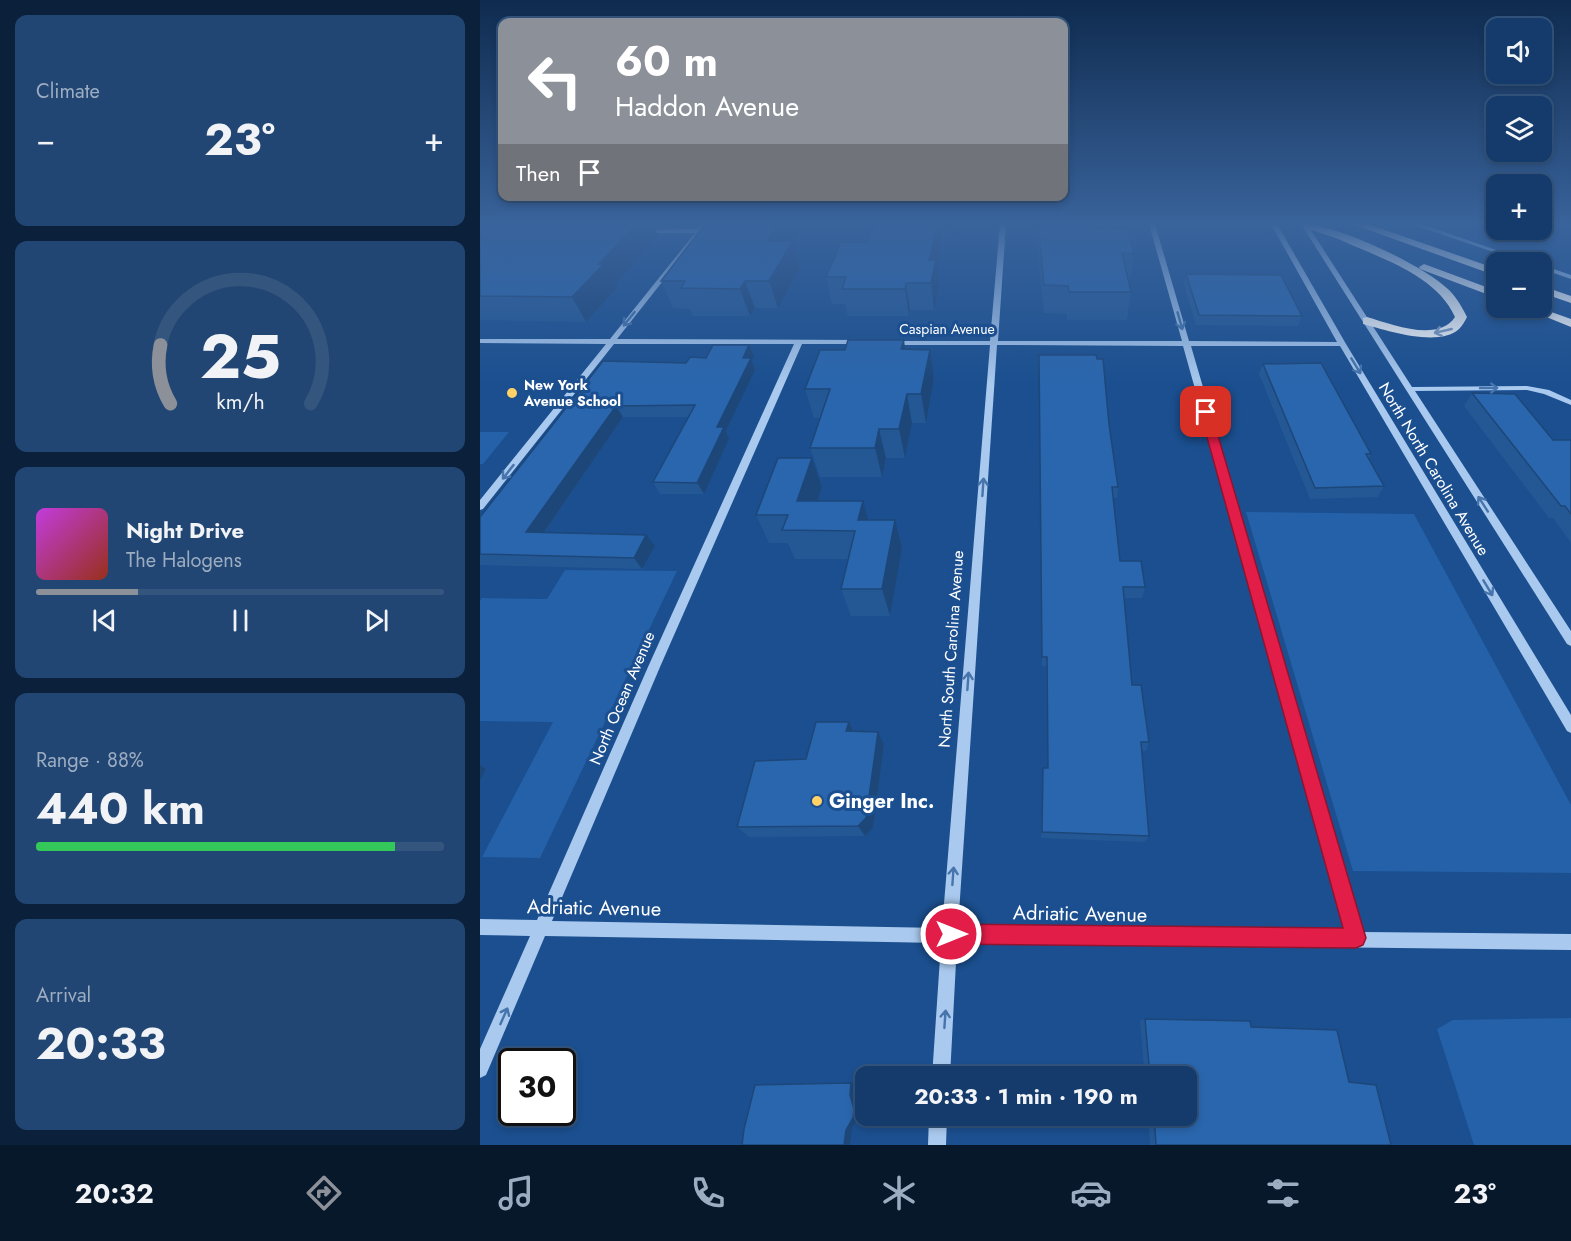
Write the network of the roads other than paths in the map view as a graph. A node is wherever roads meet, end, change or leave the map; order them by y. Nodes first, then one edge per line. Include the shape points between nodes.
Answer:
1 (663, 277) edge
2 (999, 277) edge
3 (1167, 277) edge
4 (1304, 277) edge
5 (1339, 277) edge
6 (1422, 277) edge
7 (1450, 277) edge
8 (1486, 291) edge
9 (1552, 293) edge
10 (1571, 300) edge
11 (1552, 316) edge
12 (1367, 321) junction
13 (1571, 323) edge
14 (480, 341) edge
15 (611, 341) junction
16 (799, 342) junction
17 (867, 342) edge
18 (878, 342) edge
19 (994, 343) junction
20 (1186, 344) junction
21 (1342, 344) junction
22 (1409, 389) junction
23 (1571, 403) edge
24 (480, 507) edge
25 (1571, 641) edge
26 (1571, 727) edge
27 (480, 927) edge
28 (543, 928) junction
29 (951, 934) junction
30 (1356, 938) junction
31 (1571, 942) edge
32 (942, 1066) edge
33 (480, 1069) edge
34 (938, 1126) edge
35 (937, 1145) edge

1 -> 15 street
2 - 19 street, North South Carolina Avenue
3 -> 20 street
4 - 21 street, North North Carolina Avenue
5 - 12 street, North North Carolina Avenue
6 -> 12 highway via 1456,304 1461,318 1456,326 1435,333
7 - 8 highway
9 - 10 highway
11 - 13 highway
12 - 22 street, North North Carolina Avenue
14 - 15 street
15 - 16 street
15 -> 24 street
16 - 17 street
16 - 28 street, North Ocean Avenue
18 - 19 street, Caspian Avenue
19 - 20 street, Caspian Avenue
29 -> 19 street, North South Carolina Avenue
20 - 21 street, Caspian Avenue
20 - 30 street
21 -> 26 street, North North Carolina Avenue
22 -> 23 street via 1527,388
25 -> 22 street, North North Carolina Avenue
27 - 28 street, Adriatic Avenue
28 - 29 street, Adriatic Avenue
33 -> 28 street, North Ocean Avenue
29 - 30 street, Adriatic Avenue
32 -> 29 street, North South Carolina Avenue
30 - 31 street, Adriatic Avenue
34 - 35 street

